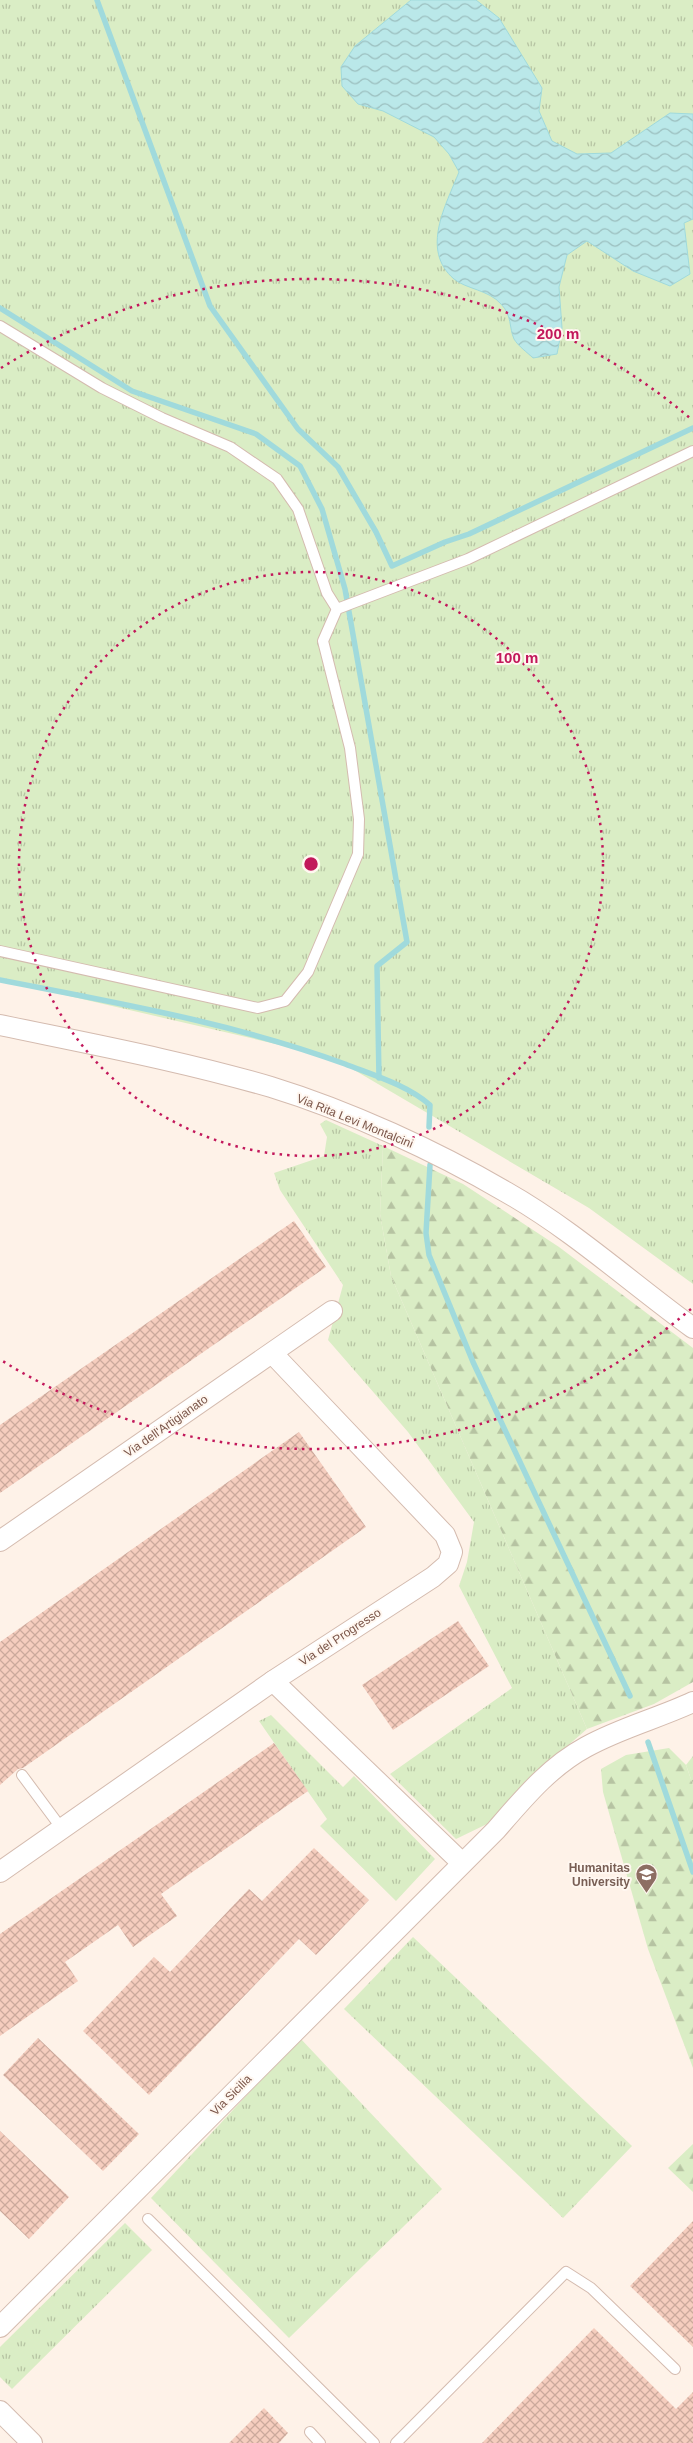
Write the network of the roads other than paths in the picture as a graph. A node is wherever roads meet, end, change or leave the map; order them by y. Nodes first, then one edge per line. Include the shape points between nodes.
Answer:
1 (0, 326) edge
2 (693, 451) edge
3 (337, 608) junction
4 (0, 951) edge
5 (0, 1025) edge
6 (332, 1311) dead end
7 (693, 1328) edge
8 (272, 1353) junction
9 (0, 1541) edge
10 (274, 1681) junction
11 (693, 1702) edge
12 (22, 1775) dead end
13 (62, 1829) junction
14 (461, 1862) junction
15 (0, 1872) edge
16 (148, 2219) dead end
17 (0, 2327) edge
18 (675, 2369) dead end
19 (0, 2412) edge
20 (310, 2432) dead end
21 (32, 2443) edge
22 (320, 2443) edge
23 (374, 2443) edge
24 (396, 2443) edge

1 - 3 lane via 102,388 230,447 277,480 298,509 327,593
2 - 3 lane via 468,559
3 - 4 lane via 323,641 350,748 359,819 358,854 308,972 285,1001 258,1008
5 - 7 street, Via Rita Levi Montalcini via 217,1072 273,1088 378,1127 451,1162 545,1216
6 - 8 street, Via dell'Artigianato
8 - 9 street, Via dell'Artigianato
8 - 10 street, Via del Progresso via 445,1535 452,1552 448,1564 433,1577
10 - 13 street, Via del Progresso
10 - 14 street
11 - 14 street, Via Sicilia via 588,1746 565,1760 539,1781 496,1830
12 - 13 lane
13 - 15 street, Via del Progresso
14 - 17 street, Via Sicilia
16 - 23 lane
18 - 24 lane via 591,2288 566,2272
19 - 21 street
20 - 22 lane

